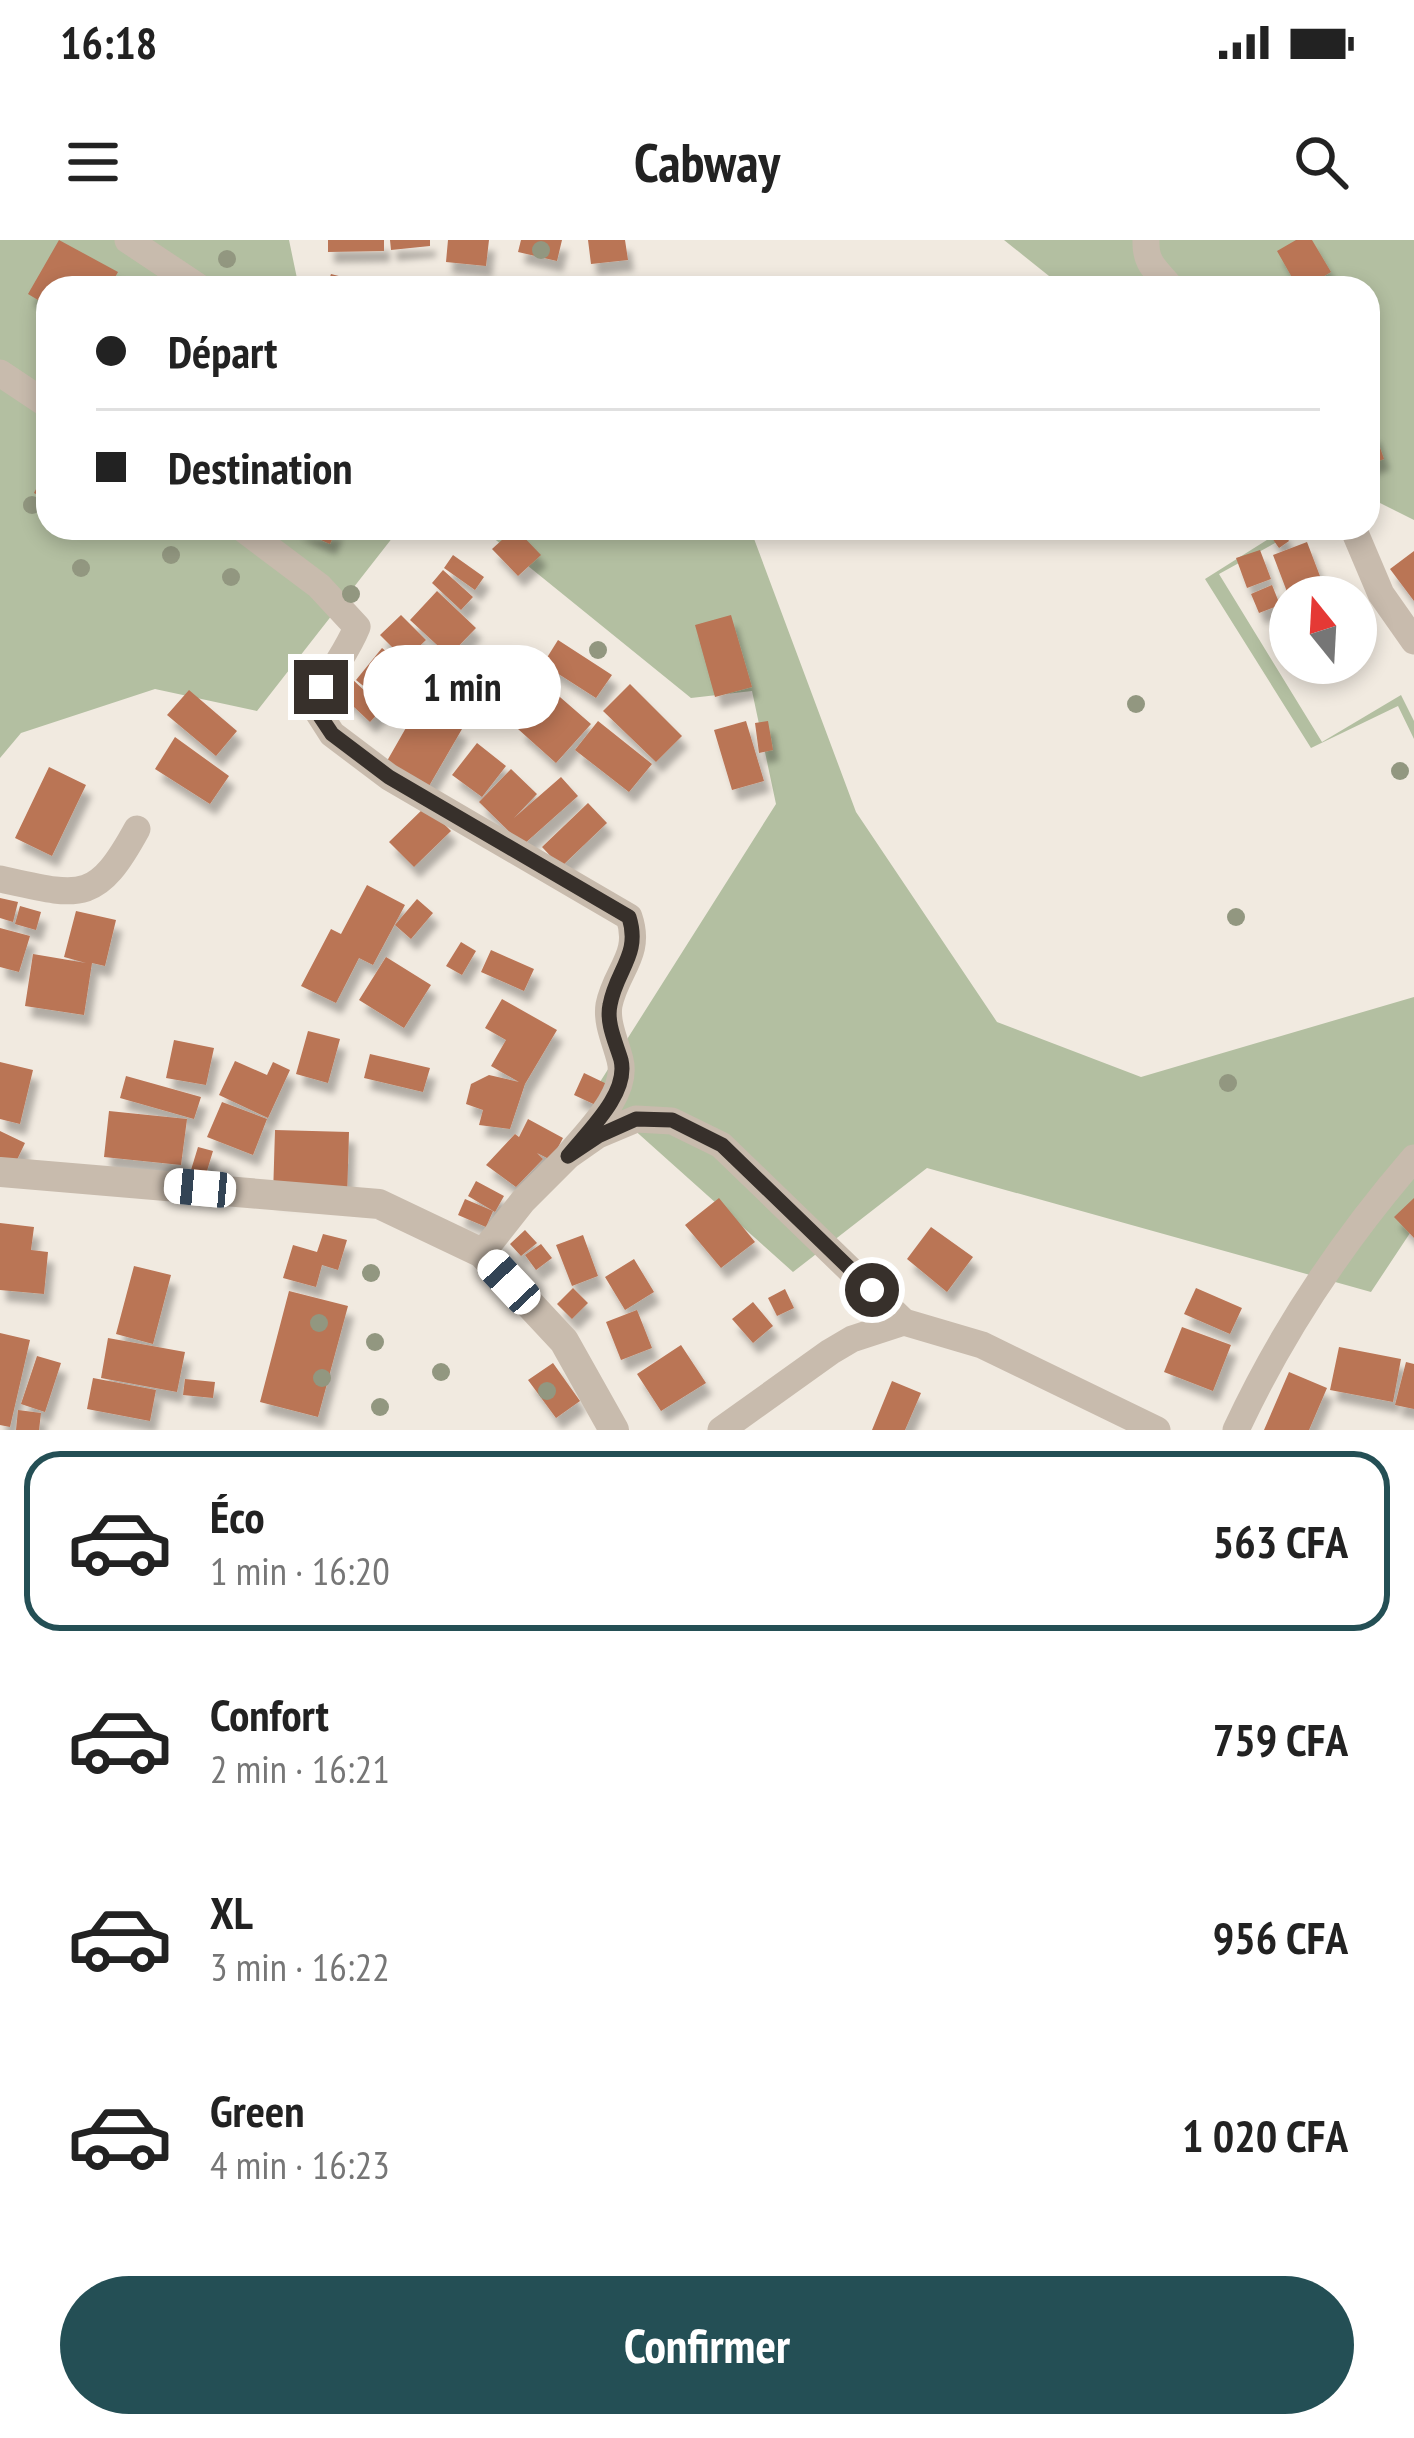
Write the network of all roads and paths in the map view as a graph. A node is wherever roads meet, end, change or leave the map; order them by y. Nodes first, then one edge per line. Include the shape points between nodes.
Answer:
1 (128, 240) edge
2 (1146, 240) edge
3 (182, 276) edge
4 (1159, 276) edge
5 (0, 373) edge
6 (36, 397) edge
7 (258, 540) edge
8 (1358, 540) edge
9 (1414, 641) edge
10 (137, 829) dead end
11 (0, 879) edge
12 (568, 1156) junction
13 (1414, 1158) edge
14 (0, 1172) edge
15 (482, 1253) junction
16 (904, 1322) junction
17 (614, 1430) edge
18 (721, 1430) edge
19 (1157, 1430) edge
20 (1236, 1430) edge

1 - 3 street
2 - 4 street via 1145,255
5 - 6 street
7 - 12 street via 357,627 321,687 316,710 332,734 389,777 629,917 636,937 609,1007 623,1066 612,1101
8 - 9 street via 1381,594
10 - 11 street via 101,884 77,891
12 - 15 street
12 - 16 street via 636,1119 672,1120 722,1145
13 - 20 street via 1314,1293
14 - 15 street via 379,1204
15 - 17 street via 564,1342
16 - 18 street via 852,1339
16 - 19 street via 982,1345

